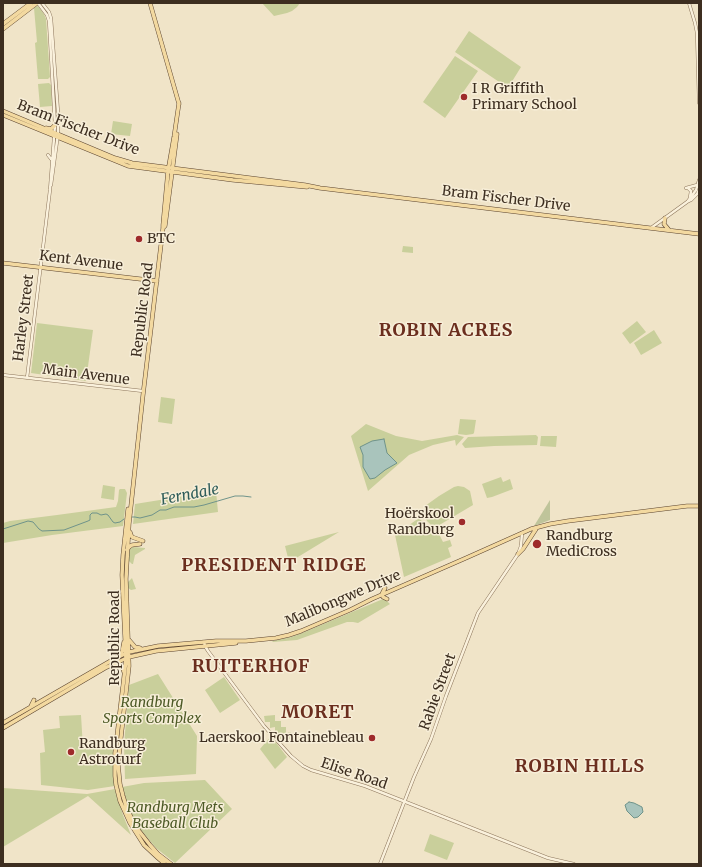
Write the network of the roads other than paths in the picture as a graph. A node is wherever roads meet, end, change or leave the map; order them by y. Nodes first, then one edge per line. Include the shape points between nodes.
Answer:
1 (31, 3) edge
2 (38, 3) edge
3 (42, 3) edge
4 (150, 3) edge
5 (688, 3) edge
6 (3, 24) edge
7 (3, 29) edge
8 (699, 104) edge
9 (3, 111) edge
10 (3, 115) edge
11 (55, 125) junction
12 (43, 128) junction
13 (56, 135) junction
14 (48, 155) dead end
15 (52, 162) junction
16 (170, 170) junction
17 (699, 180) edge
18 (698, 185) junction
19 (50, 190) junction
20 (698, 190) edge
21 (699, 194) edge
22 (695, 197) junction
23 (690, 198) junction
24 (687, 202) junction
25 (665, 218) junction
26 (650, 228) junction
27 (669, 230) junction
28 (699, 234) edge
29 (3, 263) edge
30 (40, 267) junction
31 (157, 281) junction
32 (3, 375) edge
33 (27, 378) junction
34 (144, 392) junction
35 (138, 442) junction
36 (699, 507) edge
37 (129, 524) junction
38 (536, 529) junction
39 (522, 534) junction
40 (143, 541) dead end
41 (140, 544) dead end
42 (127, 550) junction
43 (518, 554) junction
44 (391, 590) junction
45 (382, 596) junction
46 (387, 599) dead end
47 (127, 639) junction
48 (205, 644) junction
49 (143, 648) junction
50 (127, 652) junction
51 (141, 654) junction
52 (128, 657) junction
53 (115, 661) junction
54 (129, 666) junction
55 (124, 679) junction
56 (41, 701) junction
57 (30, 707) junction
58 (3, 723) edge
59 (3, 728) edge
60 (118, 785) junction
61 (119, 789) junction
62 (404, 802) junction
63 (165, 864) edge
64 (171, 864) edge
65 (380, 864) edge
66 (574, 864) edge

1 - 6 main road
2 - 7 main road
2 - 11 street via 48,18
3 - 13 street via 52,21 58,112
4 - 16 main road, Republic Road via 179,103
5 - 8 street via 697,33
9 - 12 main road, Bram Fischer Drive
10 - 13 main road, Bram Fischer Drive
11 - 12 main road
11 - 13 street
12 - 13 main road, Bram Fischer Drive
13 - 15 street, Harley Street
13 - 16 main road, Bram Fischer Drive via 128,166
13 - 19 street, Harley Street
14 - 15 street
15 - 19 street, Harley Street
16 - 26 main road, Bram Fischer Drive via 276,185 311,187
16 - 31 main road, Republic Road
17 - 18 street
18 - 20 street
18 - 23 street via 687,188 691,192
19 - 30 street, Harley Street
20 - 22 street
20 - 23 street
21 - 22 street
22 - 24 street
23 - 24 street
24 - 25 street
25 - 26 street
25 - 27 main road via 664,224
26 - 27 main road, Bram Fischer Drive
27 - 28 main road, Bram Fischer Drive
29 - 30 main road, Kent Avenue
30 - 31 main road, Kent Avenue
30 - 33 street, Harley Street
31 - 34 main road, Republic Road
32 - 33 street, Main Avenue
33 - 34 street, Main Avenue
34 - 35 main road, Republic Road
35 - 37 main road, Republic Road
35 - 47 main road, Republic Road via 122,561
36 - 38 main road, Malibongwe Drive via 599,518
36 - 39 main road, Malibongwe Drive via 682,506 562,522 536,527
37 - 40 main road via 131,535
37 - 42 main road, Republic Road
38 - 39 main road, Malibongwe Drive
38 - 43 main road
39 - 43 street, Rabie Street
39 - 44 main road, Malibongwe Drive
39 - 45 main road, Malibongwe Drive
41 - 42 main road via 132,545
42 - 47 main road, Republic Road
43 - 62 street, Rabie Street via 478,613 431,739
44 - 45 main road, Malibongwe Drive
44 - 45 main road via 385,587
45 - 46 main road
45 - 48 main road, Malibongwe Drive via 289,636
47 - 49 main road via 135,647
47 - 50 main road, Republic Road
47 - 53 main road
48 - 49 main road, Malibongwe Drive
48 - 51 main road, Malibongwe Drive
48 - 62 street, Elise Road via 251,710 299,763 311,770 365,786
49 - 50 main road, Malibongwe Drive
50 - 52 main road, Republic Road
50 - 53 main road, Malibongwe Drive
51 - 52 main road, Malibongwe Drive
51 - 54 main road via 135,657
52 - 53 main road, Malibongwe Drive
52 - 54 main road, Republic Road
52 - 55 main road, Republic Road
53 - 55 main road via 123,667
53 - 56 main road, Malibongwe Drive
53 - 59 main road, Malibongwe Drive
54 - 60 main road, Republic Road
55 - 60 main road, Republic Road via 115,753
56 - 57 main road, Malibongwe Drive
56 - 57 main road via 34,700
57 - 58 main road, Malibongwe Drive
60 - 61 main road, Republic Road
61 - 63 main road, Republic Road via 123,809 134,831 150,851
61 - 64 main road, Republic Road via 139,831 158,854
62 - 65 street, Rabie Street
62 - 66 street, Elise Road via 548,858

